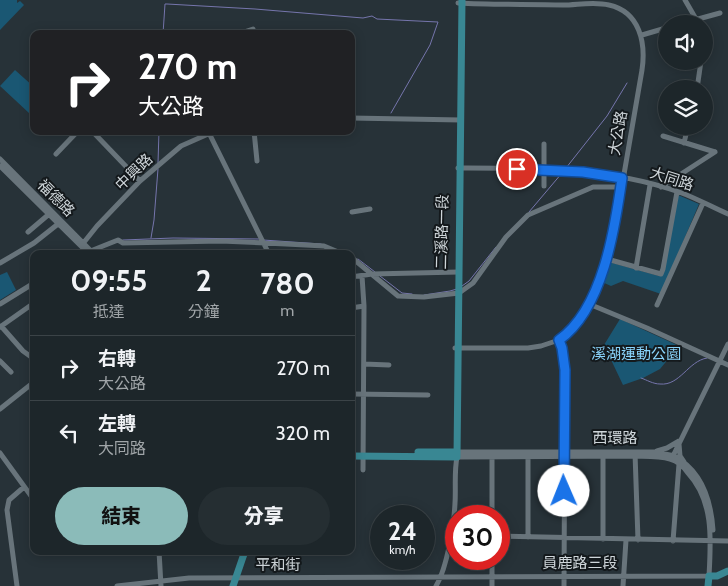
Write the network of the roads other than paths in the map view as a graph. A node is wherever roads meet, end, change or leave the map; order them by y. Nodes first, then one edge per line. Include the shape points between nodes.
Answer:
1 (685, 0) edge
2 (460, 1) edge
3 (495, 2) edge
4 (550, 2) edge
5 (720, 13) dead end
6 (692, 15) edge
7 (713, 16) edge
8 (658, 30) edge
9 (642, 35) junction
10 (355, 118) edge
11 (459, 120) junction
12 (74, 135) edge
13 (96, 135) edge
14 (204, 135) edge
15 (209, 135) edge
16 (254, 135) edge
17 (686, 135) edge
18 (663, 136) dead end
19 (684, 143) junction
20 (544, 144) dead end
21 (56, 154) dead end
22 (0, 159) edge
23 (257, 162) dead end
24 (0, 166) edge
25 (459, 168) junction
26 (543, 170) junction
27 (622, 178) junction
28 (140, 181) junction
29 (650, 185) junction
30 (544, 186) dead end
31 (621, 187) junction
32 (661, 187) junction
33 (678, 192) junction
34 (703, 203) junction
35 (370, 209) dead end
36 (352, 212) dead end
37 (48, 214) junction
38 (728, 214) edge
39 (58, 224) junction
40 (28, 232) dead end
41 (263, 243) junction
42 (82, 245) junction
43 (86, 250) edge
44 (96, 250) edge
45 (266, 250) edge
46 (333, 250) edge
47 (607, 259) junction
48 (355, 260) edge
49 (0, 263) edge
50 (636, 268) junction
51 (457, 272) junction
52 (372, 274) junction
53 (362, 276) junction
54 (355, 277) edge
55 (30, 286) edge
56 (457, 290) junction
57 (0, 304) edge
58 (589, 304) junction
59 (657, 305) dead end
60 (364, 306) junction
61 (30, 307) edge
62 (355, 307) edge
63 (0, 326) edge
64 (559, 340) junction
65 (728, 344) edge
66 (456, 348) junction
67 (30, 356) edge
68 (0, 360) edge
69 (719, 362) junction
70 (364, 364) junction
71 (390, 365) dead end
72 (728, 365) edge
73 (10, 372) dead end
74 (30, 385) edge
75 (355, 394) edge
76 (364, 394) junction
77 (428, 395) dead end
78 (0, 409) edge
79 (679, 441) junction
80 (355, 452) edge
81 (654, 452) junction
82 (0, 453) edge
83 (363, 454) junction
84 (492, 454) junction
85 (528, 454) junction
86 (603, 454) junction
87 (635, 454) junction
88 (355, 455) edge
89 (563, 455) junction
90 (456, 456) junction
91 (672, 457) junction
92 (680, 462) junction
93 (686, 464) junction
94 (363, 470) dead end
95 (24, 487) junction
96 (30, 495) edge
97 (455, 505) edge
98 (492, 505) edge
99 (510, 536) edge
100 (528, 536) junction
101 (564, 538) junction
102 (603, 539) junction
103 (626, 540) junction
104 (638, 540) junction
105 (672, 540) junction
106 (713, 541) junction
107 (728, 542) edge
108 (159, 555) edge
109 (246, 555) edge
110 (445, 564) edge
111 (492, 570) edge
112 (728, 571) edge
113 (710, 576) junction
114 (492, 577) junction
115 (624, 577) junction
116 (237, 578) junction
117 (441, 578) junction
118 (564, 578) junction
119 (161, 583) edge
120 (17, 586) edge
121 (116, 586) edge
122 (233, 586) edge
123 (238, 586) edge
124 (436, 586) edge
125 (492, 586) edge
126 (564, 586) edge
127 (623, 586) edge
128 (710, 586) edge

1 - 6 street
2 - 3 street
2 - 11 main road, 二溪路一段
3 - 4 street
4 - 9 street via 614,6 632,18
5 - 7 street
8 - 9 street
9 - 27 street, 大公路 via 643,60
10 - 11 street
11 - 25 main road, 二溪路一段
12 - 21 street
13 - 28 street
14 - 28 street, 中興路 via 181,146
15 - 41 street
16 - 23 street
17 - 19 street
18 - 19 street
19 - 32 street via 715,152
20 - 26 street
22 - 42 street, 福德路
24 - 37 street, 福德路
25 - 26 street, 大同路
25 - 51 main road, 二溪路一段
26 - 27 street, 大同路
26 - 30 street
27 - 29 street, 大同路
27 - 31 street, 大公路
28 - 42 street, 中興路
29 - 32 street, 大同路
29 - 50 street
31 - 47 street, 大公路
31 - 56 street via 593,187 528,215 472,283
32 - 33 street, 大同路
33 - 34 street, 大同路
33 - 50 street via 661,274
34 - 38 street, 大同路
34 - 59 street
35 - 36 street
37 - 39 street, 福德路
37 - 40 street
39 - 42 street, 福德路
39 - 49 street
41 - 44 street via 123,243 118,240
41 - 45 street
41 - 46 street via 324,246
42 - 43 street, 福德路
47 - 50 street
47 - 58 street, 大公路
48 - 52 street
51 - 52 street
51 - 56 main road, 二溪路一段
52 - 53 street
52 - 56 street via 398,296 424,297
53 - 54 street
53 - 60 street
55 - 57 street
56 - 66 main road, 二溪路一段
58 - 64 street, 大公路
58 - 69 street
60 - 62 street
60 - 70 street
61 - 63 street
63 - 67 street
64 - 66 street via 528,348
64 - 89 street via 565,370
65 - 69 street
66 - 90 main road, 二溪路一段
68 - 73 street
69 - 72 street
69 - 79 street
70 - 71 street
70 - 76 street
74 - 78 street
75 - 76 street
76 - 77 street
76 - 83 street
79 - 81 street
79 - 91 street
79 - 93 street via 680,456
80 - 83 main road, 西環路
81 - 87 street, 西環路
81 - 91 street, 西環路
82 - 95 street
83 - 88 main road, 西環路
83 - 90 main road, 西環路
83 - 94 street
84 - 85 street, 西環路
84 - 90 street, 西環路
84 - 98 street
85 - 89 street, 西環路
85 - 100 street
86 - 87 street, 西環路
86 - 89 street, 西環路
86 - 102 street
87 - 91 street, 西環路
87 - 104 street
89 - 101 street
90 - 97 street, 二溪路一段
91 - 92 street, 西環路
92 - 93 street, 西環路
92 - 105 street
92 - 106 street, 西環路 via 703,495
93 - 106 street, 西環路 via 706,493
95 - 96 street
95 - 120 street via 9,500 8,510
99 - 100 street
100 - 101 street
101 - 102 street
101 - 118 street
102 - 103 street
103 - 104 street
103 - 115 street
104 - 105 street
105 - 106 street
106 - 107 street
106 - 113 street, 西環路
108 - 119 street
109 - 116 main road
110 - 117 street, 二溪路一段
111 - 114 street
112 - 113 main road, 員鹿路三段
113 - 115 street, 員鹿路三段
113 - 128 main road, 西環路
114 - 117 street, 員鹿路三段
114 - 118 street, 員鹿路三段
114 - 125 street
115 - 118 street, 員鹿路三段
115 - 127 street
116 - 117 street, 平和街
116 - 119 street, 平和街
116 - 122 main road
116 - 123 main road
117 - 124 street
118 - 126 street
119 - 121 street, 平和街

